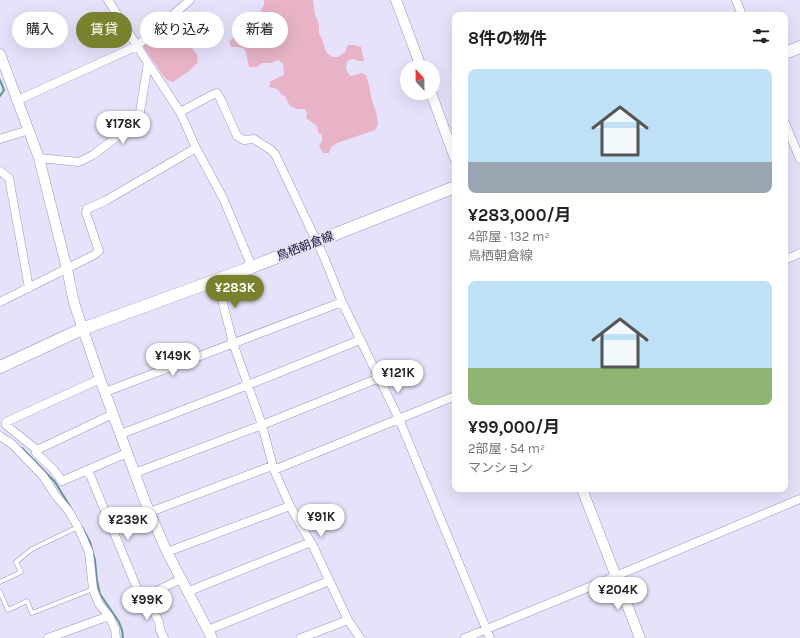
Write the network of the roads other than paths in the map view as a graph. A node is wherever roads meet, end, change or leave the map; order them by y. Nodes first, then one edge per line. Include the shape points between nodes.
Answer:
1 (108, 0) edge
2 (190, 0) edge
3 (736, 0) edge
4 (399, 1) edge
5 (741, 12) edge
6 (137, 46) junction
7 (800, 47) edge
8 (788, 53) edge
9 (0, 54) edge
10 (419, 60) edge
11 (148, 63) junction
12 (18, 100) junction
13 (434, 100) edge
14 (180, 112) junction
15 (29, 130) junction
16 (788, 130) edge
17 (0, 139) edge
18 (196, 148) junction
19 (452, 150) edge
20 (40, 158) junction
21 (800, 159) edge
22 (0, 171) edge
23 (452, 188) edge
24 (316, 242) junction
25 (800, 253) edge
26 (788, 259) edge
27 (252, 266) junction
28 (67, 269) junction
29 (217, 280) junction
30 (30, 288) junction
31 (0, 302) edge
32 (342, 302) junction
33 (82, 329) junction
34 (360, 340) junction
35 (233, 343) junction
36 (0, 367) edge
37 (379, 378) junction
38 (100, 379) junction
39 (248, 385) junction
40 (106, 392) junction
41 (452, 397) edge
42 (113, 414) junction
43 (399, 419) junction
44 (262, 425) junction
45 (121, 434) junction
46 (0, 436) edge
47 (37, 450) junction
48 (127, 453) junction
49 (273, 468) junction
50 (88, 470) junction
51 (135, 473) junction
52 (583, 492) edge
53 (800, 499) edge
54 (290, 506) junction
55 (150, 512) junction
56 (78, 527) junction
57 (311, 542) junction
58 (167, 552) junction
59 (616, 576) junction
60 (181, 579) junction
61 (329, 581) junction
62 (0, 582) edge
63 (93, 589) junction
64 (0, 592) edge
65 (187, 592) junction
66 (146, 596) junction
67 (109, 616) junction
68 (348, 620) junction
69 (486, 629) junction
70 (210, 634) edge
71 (48, 638) edge
72 (116, 638) edge
73 (164, 638) edge
74 (301, 638) edge
75 (360, 638) edge
76 (466, 638) edge
77 (490, 638) edge
78 (640, 638) edge

1 - 6 street
2 - 6 street
3 - 5 street
4 - 10 street
6 - 11 street
6 - 12 street
7 - 8 main road
9 - 12 street
11 - 14 street
11 - 20 street via 140,112 134,124 93,155 79,162
12 - 15 street
13 - 19 street
14 - 18 street
14 - 24 street via 217,93 237,136 244,140 254,139 275,154
15 - 17 street
15 - 20 street
16 - 21 street
18 - 27 street via 223,198
18 - 28 street via 87,209 86,213 99,251
20 - 28 street
22 - 30 street via 9,178
23 - 24 main road, 鳥栖朝倉線
24 - 27 main road, 鳥栖朝倉線
24 - 32 street
25 - 26 street
27 - 29 main road, 鳥栖朝倉線
28 - 30 street
28 - 33 street
29 - 33 main road, 鳥栖朝倉線
29 - 35 street
30 - 31 street
32 - 34 street
32 - 35 street
33 - 36 main road, 鳥栖朝倉線
33 - 38 street
34 - 37 street
34 - 39 street
35 - 39 street
35 - 40 street
37 - 43 street
37 - 44 street
38 - 40 street
38 - 47 street via 6,422 6,425
39 - 44 street
39 - 45 street
40 - 42 street
41 - 43 street
42 - 45 street
42 - 47 street
43 - 49 street
43 - 69 street
44 - 49 street
44 - 51 street
45 - 48 street
46 - 56 street via 12,444 43,476
47 - 50 street via 36,453 62,481
48 - 50 street
48 - 51 street
49 - 54 street
49 - 55 street
50 - 66 street via 140,593
51 - 55 street
52 - 59 street
53 - 59 street
54 - 57 street
54 - 58 street
55 - 58 street
56 - 62 lane via 32,549 16,562 21,572
56 - 63 street via 89,552
57 - 61 street
57 - 65 street
58 - 60 street
59 - 69 street
59 - 78 street
60 - 65 street
60 - 66 street
61 - 68 street
61 - 70 street
63 - 64 lane via 32,613 28,601 8,610
63 - 67 street
65 - 70 street
66 - 73 street
67 - 71 street
67 - 72 street
68 - 74 street
68 - 75 street
69 - 76 street
69 - 77 street

